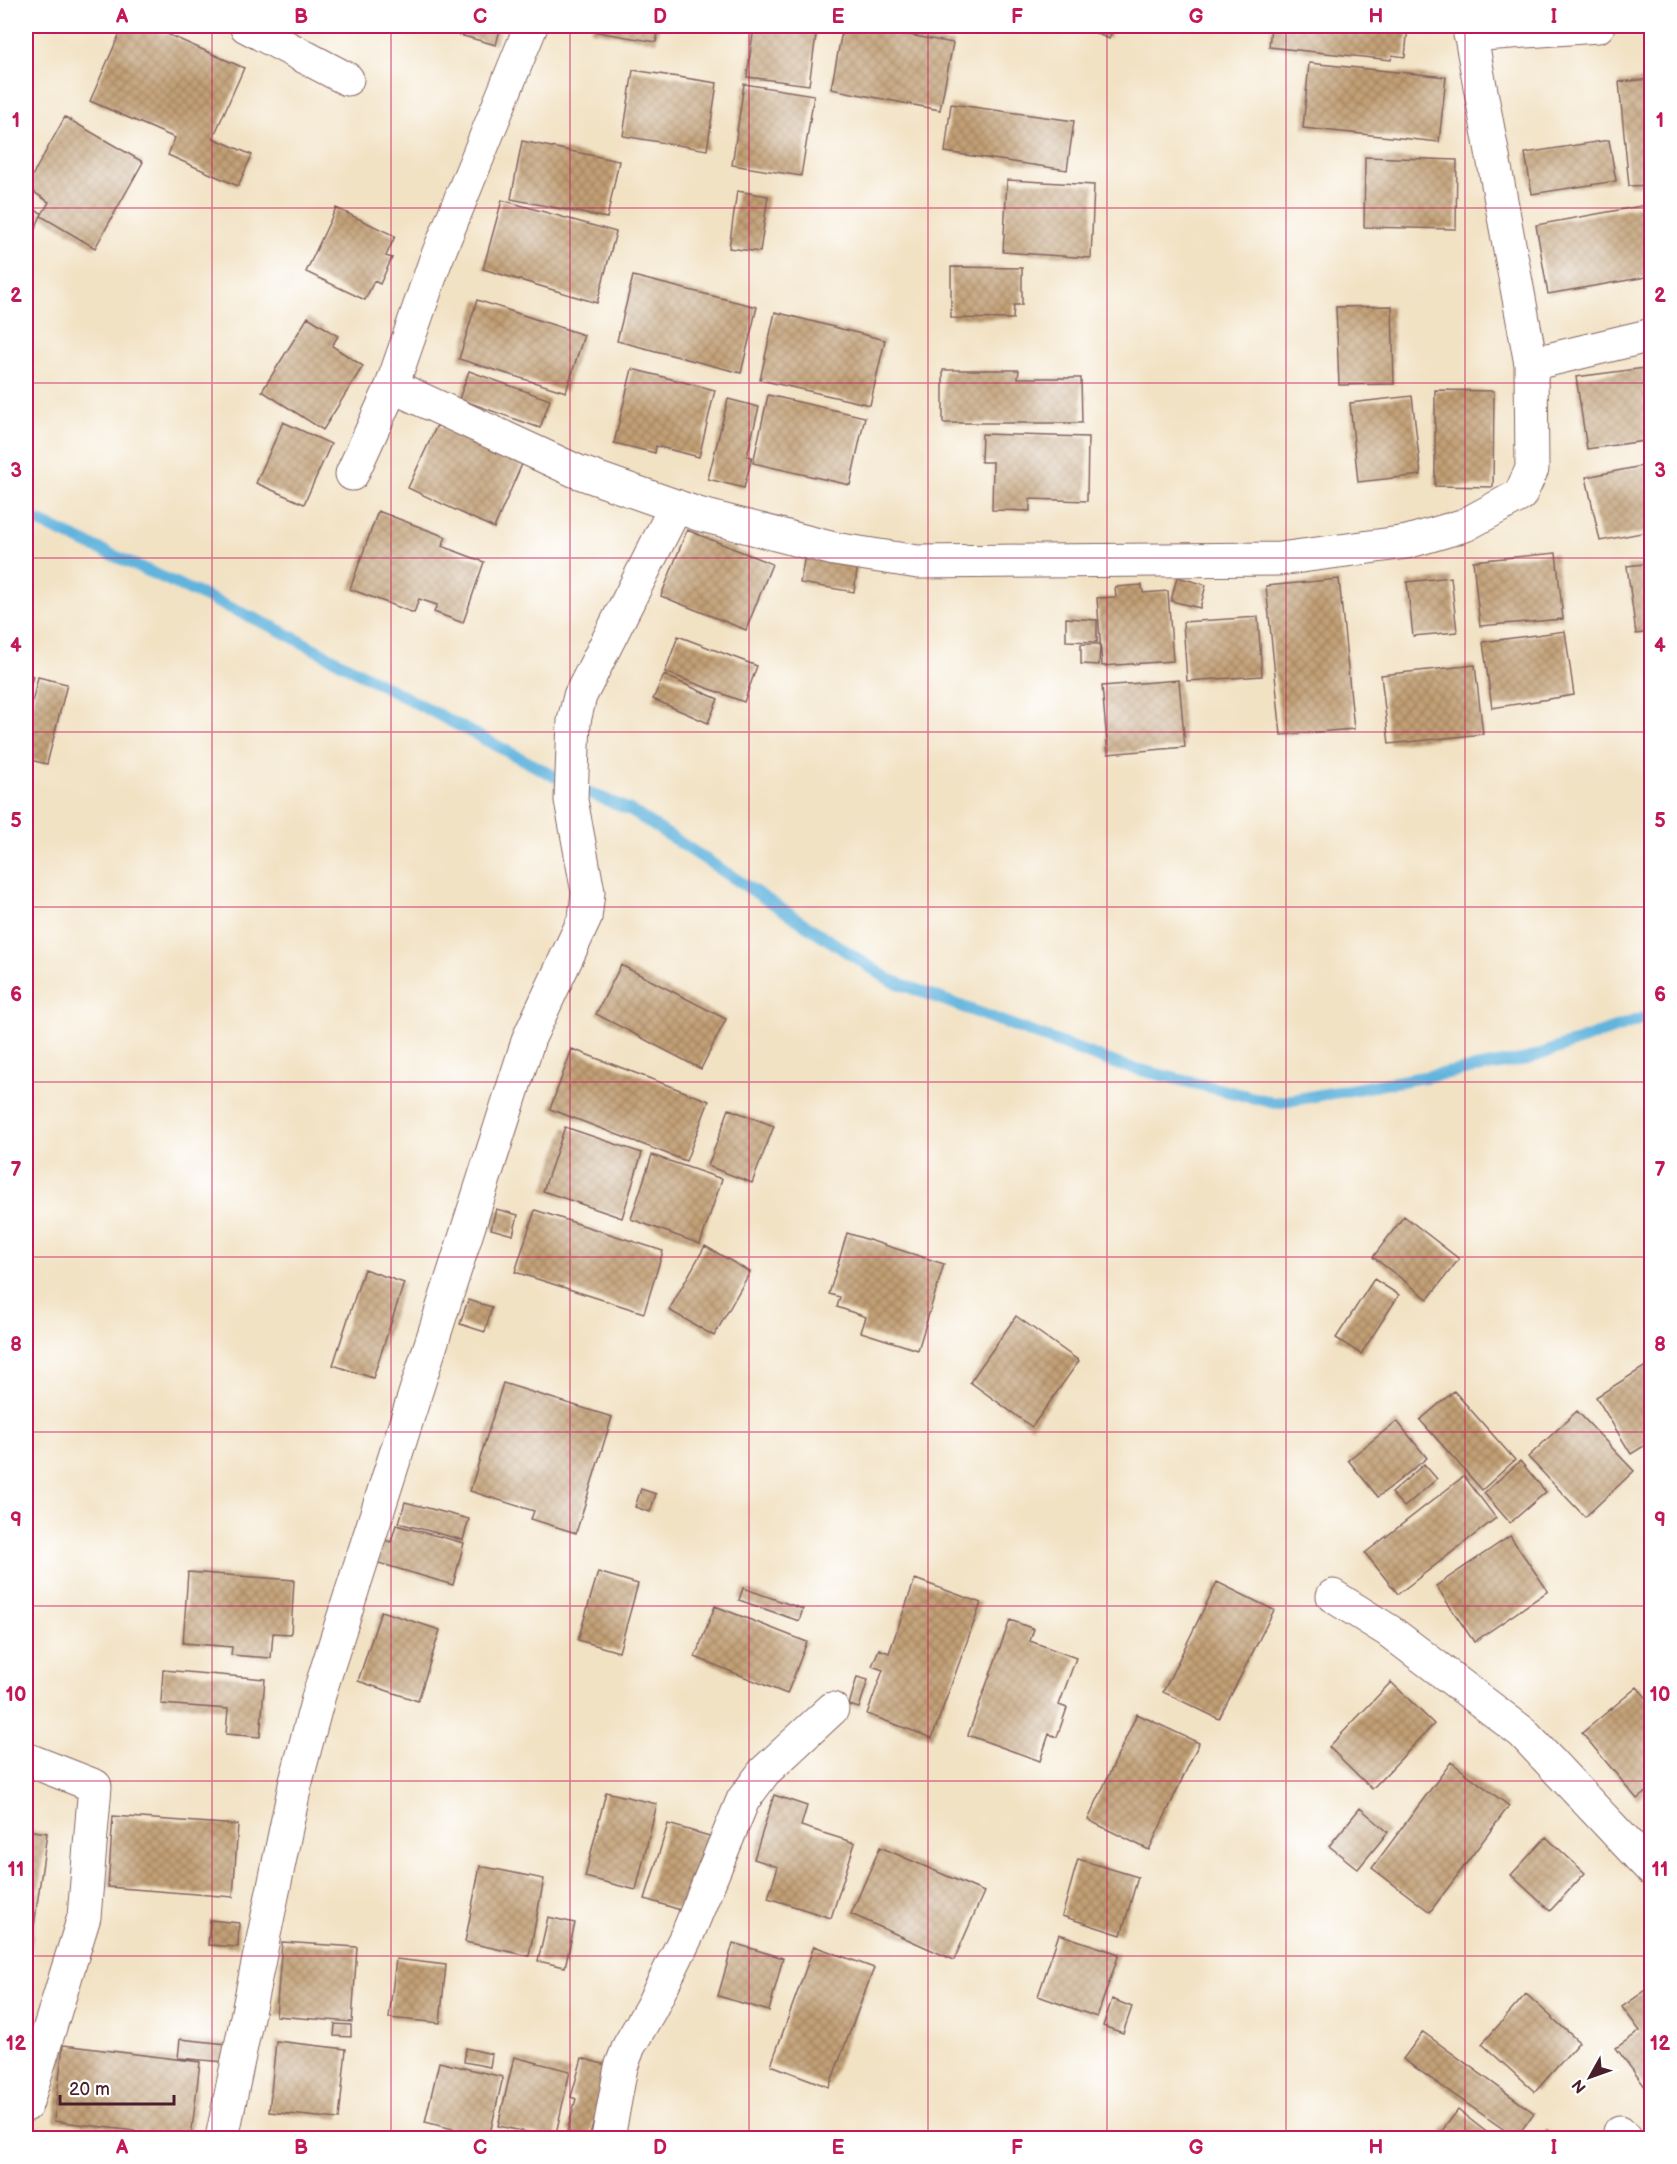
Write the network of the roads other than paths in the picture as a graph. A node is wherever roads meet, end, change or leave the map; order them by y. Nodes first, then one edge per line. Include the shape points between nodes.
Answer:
1 (246, 26) edge
2 (531, 26) edge
3 (1598, 26) edge
4 (1469, 30) edge
5 (347, 79) dead end
6 (1652, 335) edge
7 (1531, 364) junction
8 (392, 386) junction
9 (352, 474) dead end
10 (676, 506) junction
11 (1333, 1596) dead end
12 (832, 1709) dead end
13 (26, 1759) edge
14 (1652, 1870) edge
15 (26, 2105) edge
16 (222, 2139) edge
17 (608, 2139) edge
18 (1618, 2139) edge
19 (1626, 2139) edge

1 - 5 street
2 - 8 street via 435,262
3 - 4 street
4 - 7 street
6 - 7 street
7 - 10 street via 1532,469 1520,495 1465,525 1407,542 1279,559 918,562 834,549
8 - 9 street
8 - 10 street via 576,471
10 - 16 street via 580,696 574,721 571,800 588,892 585,918 521,1061 320,1691 295,1785
11 - 14 street via 1389,1631 1522,1732
12 - 17 street via 764,1772 742,1800 688,1933 629,2046 621,2067
13 - 15 street via 95,1786 84,1917
18 - 19 street via 1620,2132

